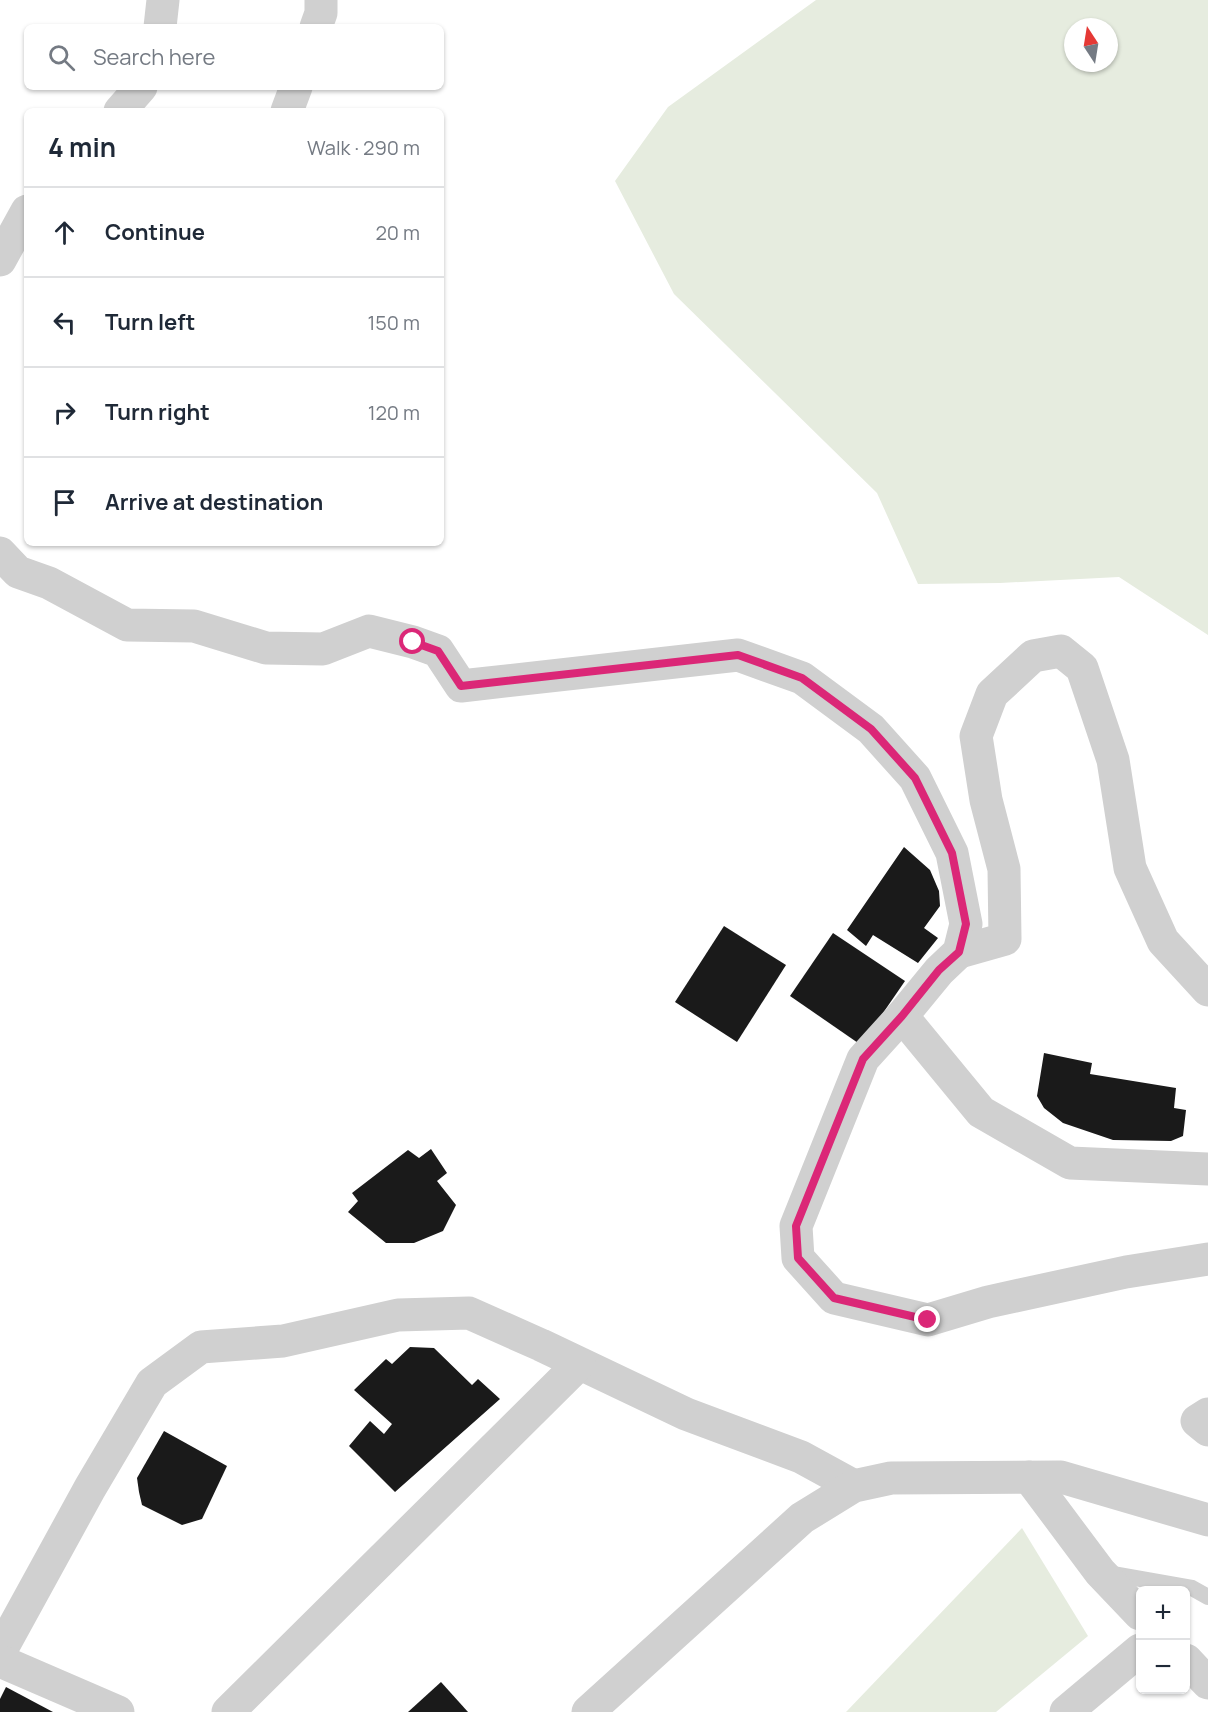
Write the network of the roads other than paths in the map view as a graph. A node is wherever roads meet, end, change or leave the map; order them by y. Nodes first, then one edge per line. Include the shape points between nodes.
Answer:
1 (163, 0) edge
2 (321, 0) edge
3 (160, 24) edge
4 (317, 24) edge
5 (138, 90) edge
6 (295, 90) edge
7 (123, 108) edge
8 (287, 108) edge
9 (24, 216) edge
10 (0, 260) edge
11 (0, 553) edge
12 (959, 952) junction
13 (1208, 990) edge
14 (902, 1016) junction
15 (1208, 1169) edge
16 (1208, 1259) edge
17 (579, 1364) junction
18 (1208, 1414) edge
19 (1208, 1430) edge
20 (1029, 1477) junction
21 (854, 1486) junction
22 (1208, 1520) edge
23 (1100, 1572) junction
24 (1208, 1597) edge
25 (1136, 1610) edge
26 (0, 1652) edge
27 (1136, 1653) edge
28 (0, 1661) edge
29 (1190, 1665) edge
30 (1208, 1683) edge
31 (118, 1712) edge
32 (228, 1712) edge
33 (588, 1712) edge
34 (1066, 1712) edge

1 - 3 street
2 - 4 street
5 - 7 street
6 - 8 street
9 - 10 street
11 - 12 street via 18,572 49,583 127,625 194,626 266,648 323,649 369,631 438,651 461,686 738,655 802,678 871,729 915,778 952,853 966,924
12 - 13 street via 1005,939 1004,869 986,800 976,736 992,694 1034,656 1061,651 1082,668 1113,760 1131,868 1163,941
12 - 14 street
14 - 15 street via 981,1112 1070,1163
14 - 16 street via 863,1059 796,1226 798,1258 834,1298 928,1320 988,1302
17 - 21 street via 686,1414 801,1457
17 - 26 street via 469,1314 398,1315 283,1341 201,1347 152,1383
17 - 32 street
18 - 19 street via 1197,1421
20 - 21 street via 891,1478
20 - 22 street via 1060,1477
20 - 23 street
21 - 33 street via 802,1518
23 - 24 lane via 1192,1588
23 - 25 street
27 - 34 street
28 - 31 street
29 - 30 street

